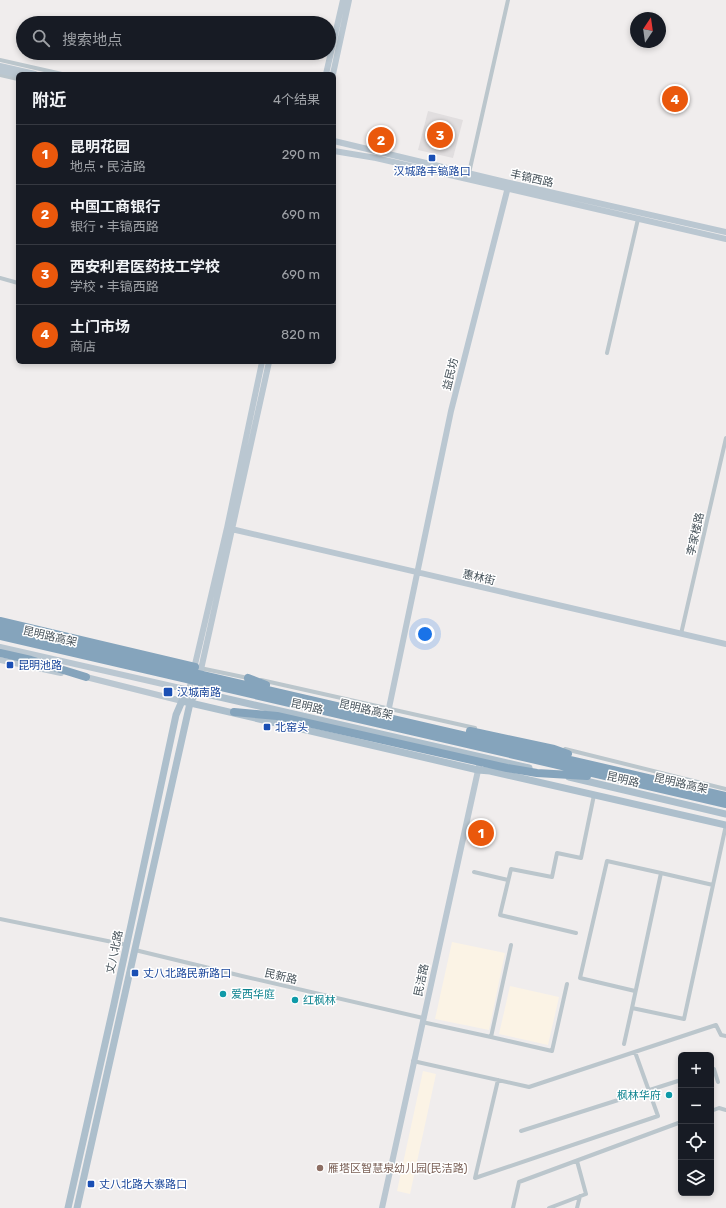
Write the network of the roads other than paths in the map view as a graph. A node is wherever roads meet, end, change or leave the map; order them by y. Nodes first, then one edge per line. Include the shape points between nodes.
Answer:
1 (343, 0) edge
2 (349, 0) edge
3 (508, 0) edge
4 (336, 30) edge
5 (0, 60) edge
6 (329, 60) edge
7 (0, 66) edge
8 (0, 71) edge
9 (26, 72) edge
10 (53, 72) edge
11 (326, 72) edge
12 (333, 72) edge
13 (0, 75) edge
14 (16, 75) edge
15 (16, 79) edge
16 (336, 141) edge
17 (336, 151) edge
18 (469, 173) junction
19 (508, 185) junction
20 (638, 219) junction
21 (726, 232) edge
22 (726, 238) edge
23 (0, 278) edge
24 (16, 282) edge
25 (607, 353) dead end
26 (262, 364) edge
27 (269, 364) edge
28 (726, 438) edge
29 (230, 529) junction
30 (418, 573) junction
31 (0, 621) edge
32 (0, 628) edge
33 (681, 634) junction
34 (0, 636) edge
35 (726, 644) edge
36 (0, 647) edge
37 (0, 653) edge
38 (0, 660) edge
39 (198, 668) junction
40 (86, 677) junction
41 (248, 678) junction
42 (193, 691) junction
43 (182, 700) junction
44 (190, 702) junction
45 (390, 708) junction
46 (234, 712) junction
47 (384, 734) junction
48 (481, 757) junction
49 (595, 765) junction
50 (478, 770) junction
51 (613, 778) junction
52 (726, 789) edge
53 (594, 795) junction
54 (726, 796) edge
55 (726, 804) edge
56 (726, 814) edge
57 (726, 825) edge
58 (474, 872) dead end
59 (661, 873) junction
60 (508, 880) junction
61 (712, 886) junction
62 (0, 919) edge
63 (576, 933) dead end
64 (127, 945) junction
65 (511, 946) dead end
66 (135, 950) junction
67 (567, 984) dead end
68 (635, 991) junction
69 (632, 1008) junction
70 (423, 1020) junction
71 (726, 1036) edge
72 (491, 1037) junction
73 (624, 1044) dead end
74 (635, 1052) junction
75 (413, 1061) junction
76 (714, 1070) edge
77 (498, 1080) junction
78 (678, 1081) edge
79 (718, 1082) dead end
80 (649, 1091) junction
81 (714, 1110) edge
82 (726, 1110) edge
83 (678, 1123) edge
84 (521, 1131) dead end
85 (577, 1161) junction
86 (580, 1196) junction
87 (68, 1208) edge
88 (77, 1208) edge
89 (382, 1208) edge
90 (513, 1208) edge
91 (549, 1208) edge
92 (577, 1208) edge

1 - 4 main road
2 - 12 main road
3 - 18 street
5 - 10 street
6 - 11 main road
7 - 9 main road
8 - 14 main road
13 - 15 street
16 - 18 main road, 丰镐西路
17 - 19 main road, 丰镐西路
18 - 19 main road, 丰镐西路
19 - 20 main road, 丰镐西路
19 - 21 main road, 丰镐西路
19 - 30 main road, 益民坊 via 451,411
20 - 22 main road, 丰镐西路
20 - 25 street
23 - 24 street
26 - 29 main road
27 - 29 main road
28 - 33 street, 李家楼路
29 - 30 main road, 惠林街
29 - 39 main road
30 - 33 main road, 惠林街
30 - 45 main road, 益民坊
31 - 39 highway
32 - 49 highway, 昆明路高架
33 - 35 main road, 惠林街
34 - 51 highway, 昆明路高架
36 - 42 main road, 昆明路
37 - 40 highway
38 - 40 main road, 昆明路
39 - 41 street, 昆明路
39 - 42 main road
40 - 43 main road, 昆明路
41 - 45 street, 昆明路
41 - 49 highway via 272,687 554,749
42 - 43 main road, 丈八北路
42 - 44 main road, 丈八北路
42 - 47 main road, 昆明路
43 - 44 main road, 昆明路
43 - 64 main road, 丈八北路 via 176,715
44 - 46 main road, 昆明路
44 - 66 main road, 丈八北路
45 - 47 street
45 - 52 street, 昆明路
46 - 50 main road, 昆明路
46 - 51 highway via 277,716 514,769
47 - 48 main road, 昆明路
48 - 50 main road, 民洁路
48 - 56 main road, 昆明路
49 - 54 highway, 昆明路高架
50 - 53 main road, 昆明路
50 - 70 main road, 民洁路
51 - 55 highway, 昆明路高架
53 - 57 main road, 昆明路
53 - 60 street via 581,858 557,853 552,877 511,869
57 - 61 street
58 - 60 street
59 - 61 street
59 - 68 street
59 - 68 street via 607,861 580,978
60 - 63 street via 500,915
61 - 69 street via 684,1019
62 - 64 street
64 - 87 main road, 丈八北路
65 - 72 street
66 - 70 street, 民新路
66 - 88 main road, 丈八北路
67 - 72 street, 民新路 via 552,1051
68 - 69 street
69 - 73 street
70 - 72 street, 民新路
70 - 75 main road, 民洁路
71 - 74 street via 721,1035 716,1025
74 - 77 street via 529,1087
74 - 80 street
75 - 77 street
75 - 89 main road, 民洁路
76 - 79 street
77 - 80 street via 475,1178 658,1116
78 - 80 street
80 - 84 street
81 - 82 street
83 - 85 street
85 - 86 street via 586,1194
85 - 90 street via 519,1182
86 - 91 street
86 - 92 street

